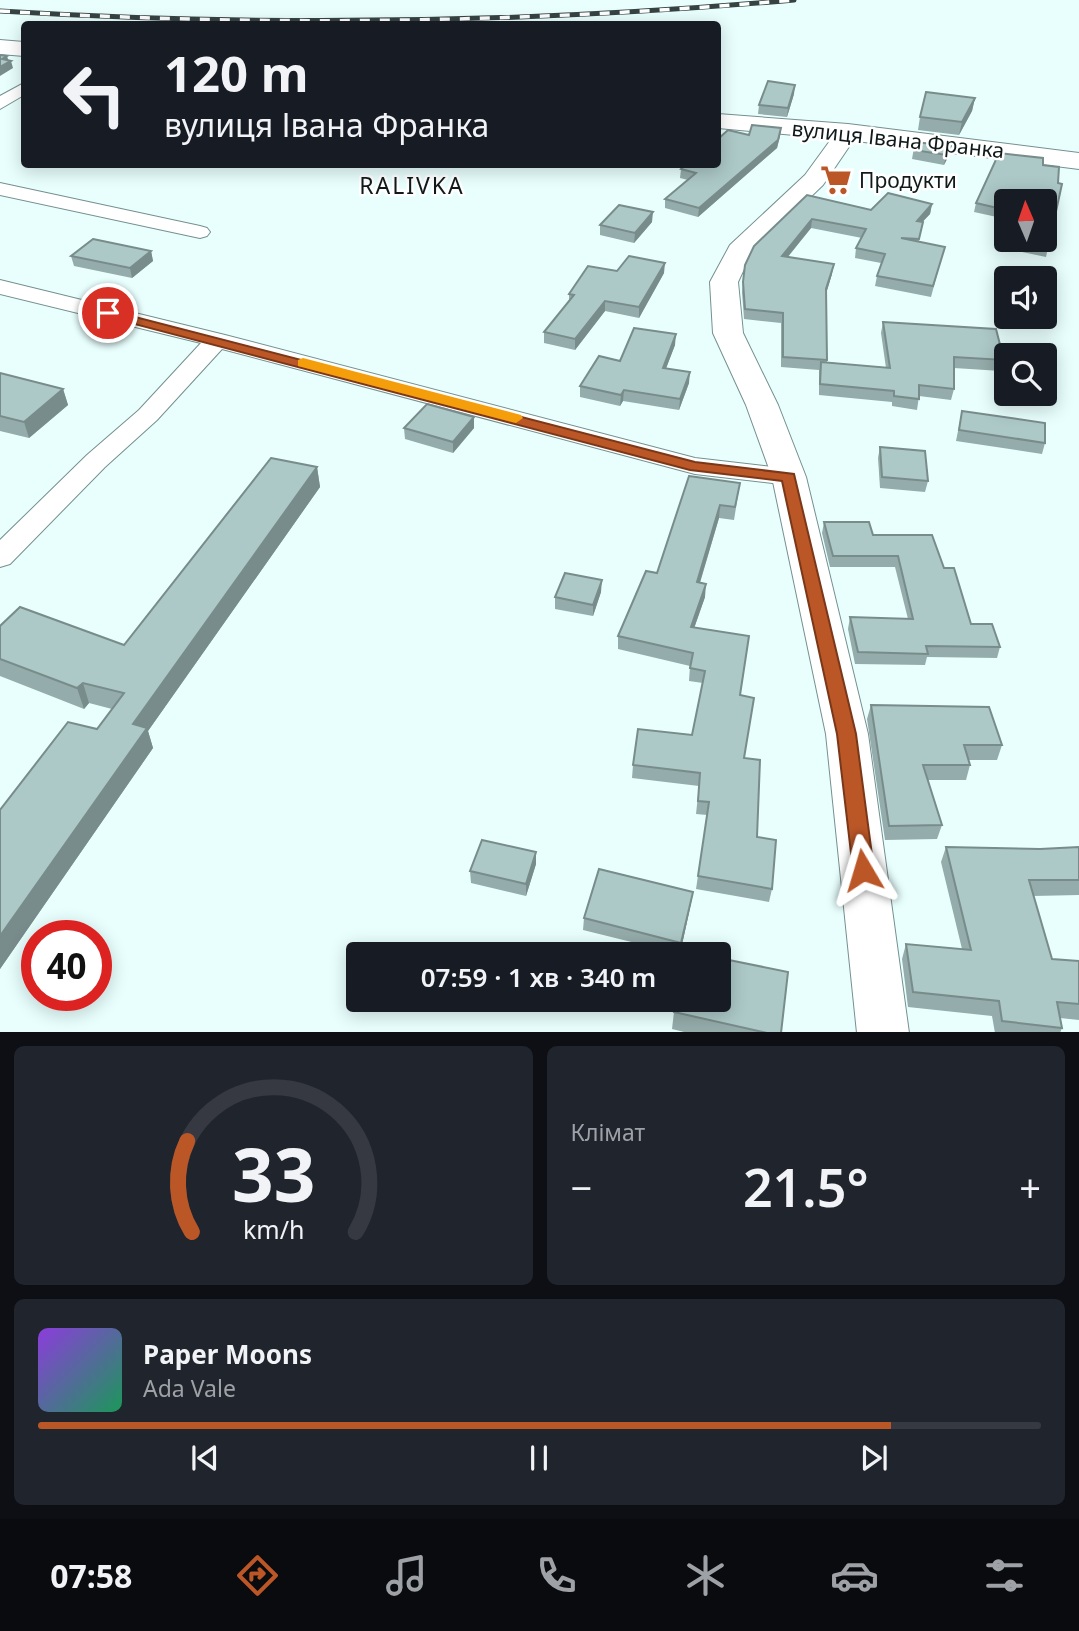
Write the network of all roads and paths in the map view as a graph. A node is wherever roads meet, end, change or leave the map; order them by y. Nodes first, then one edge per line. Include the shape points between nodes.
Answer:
1 (0, 47) edge
2 (21, 49) edge
3 (21, 90) edge
4 (0, 104) edge
5 (721, 121) edge
6 (848, 132) junction
7 (1079, 161) edge
8 (0, 189) edge
9 (200, 232) dead end
10 (0, 287) edge
11 (217, 340) junction
12 (789, 477) junction
13 (0, 557) edge
14 (883, 1032) edge

1 - 2 main road
3 - 4 street
5 - 6 main road, вулиця Івана Франка
6 - 7 main road, вулиця Івана Франка
6 - 12 street via 814,180 739,251 724,282 728,333
8 - 9 street
10 - 11 street
11 - 12 street via 695,466
11 - 13 street via 148,415
12 - 14 street via 847,734

